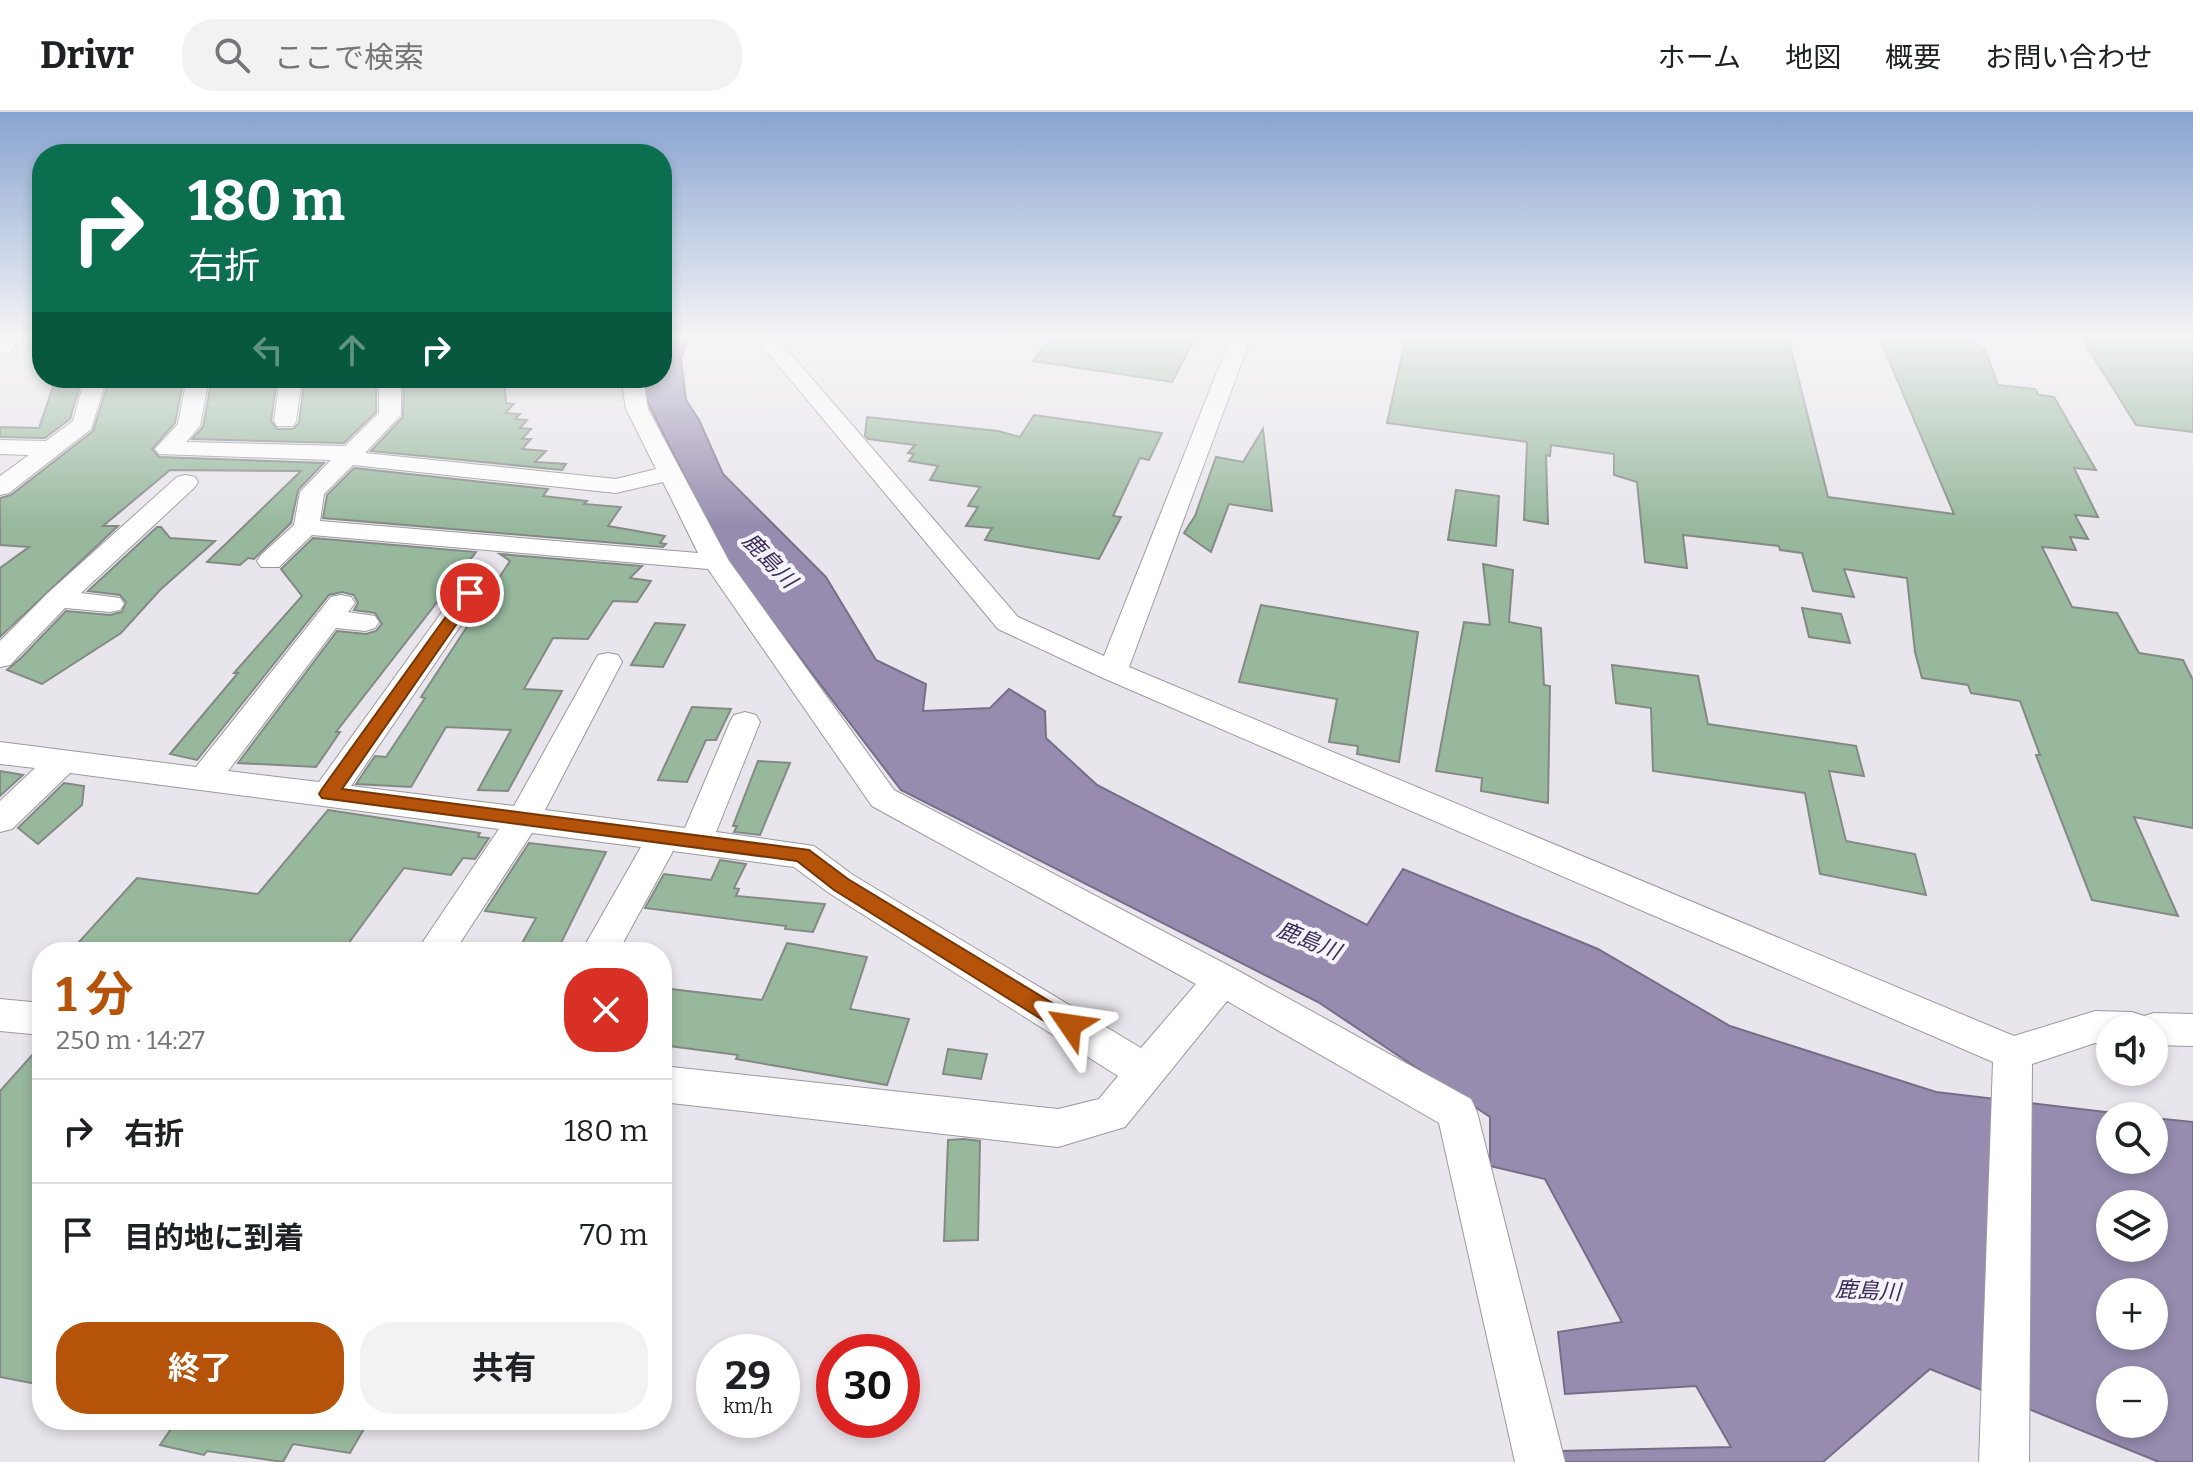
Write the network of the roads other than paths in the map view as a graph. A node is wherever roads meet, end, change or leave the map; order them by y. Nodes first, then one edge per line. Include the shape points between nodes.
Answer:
1 (90, 400) edge
2 (194, 400) edge
3 (288, 400) edge
4 (390, 400) edge
5 (636, 400) edge
6 (819, 400) edge
7 (1217, 400) edge
8 (285, 421) dead end
9 (0, 447) edge
10 (52, 448) junction
11 (352, 456) junction
12 (672, 473) junction
13 (186, 482) dead end
14 (0, 488) edge
15 (306, 527) junction
16 (270, 561) dead end
17 (716, 562) junction
18 (470, 593) dead end
19 (58, 599) junction
20 (110, 604) dead end
21 (365, 622) dead end
22 (0, 658) edge
23 (608, 662) dead end
24 (1113, 671) junction
25 (745, 722) dead end
26 (0, 753) edge
27 (62, 762) junction
28 (203, 780) junction
29 (328, 794) junction
30 (524, 818) junction
31 (0, 820) edge
32 (680, 839) junction
33 (441, 942) edge
34 (606, 942) edge
35 (1222, 980) junction
36 (0, 1015) edge
37 (32, 1018) edge
38 (2096, 1027) edge
39 (2168, 1029) edge
40 (2193, 1030) edge
41 (2013, 1053) junction
42 (1146, 1072) junction
43 (672, 1085) edge
44 (2003, 1449) edge
45 (1540, 1462) edge

1 - 10 street via 83,424
2 - 11 street via 189,426 167,449
3 - 8 street
4 - 11 street via 390,415
5 - 12 street
6 - 24 street via 1008,623
7 - 24 street
9 - 10 street
10 - 14 street
11 - 12 street via 616,486
11 - 15 street via 312,492
12 - 17 street
13 - 19 street via 154,523
15 - 16 street
15 - 17 street
17 - 35 street via 883,798
18 - 29 street
19 - 20 street
19 - 22 street
21 - 28 street via 335,611 275,669
23 - 30 street
24 - 41 street
25 - 32 street
26 - 27 street
27 - 28 street
27 - 31 street
28 - 29 street
29 - 30 street
30 - 32 street
30 - 33 street
32 - 34 street
32 - 42 street via 802,855
35 - 42 street
35 - 45 street via 1457,1112
36 - 37 street
38 - 41 street
39 - 40 street
41 - 44 street
42 - 43 street via 1111,1114 1058,1128

